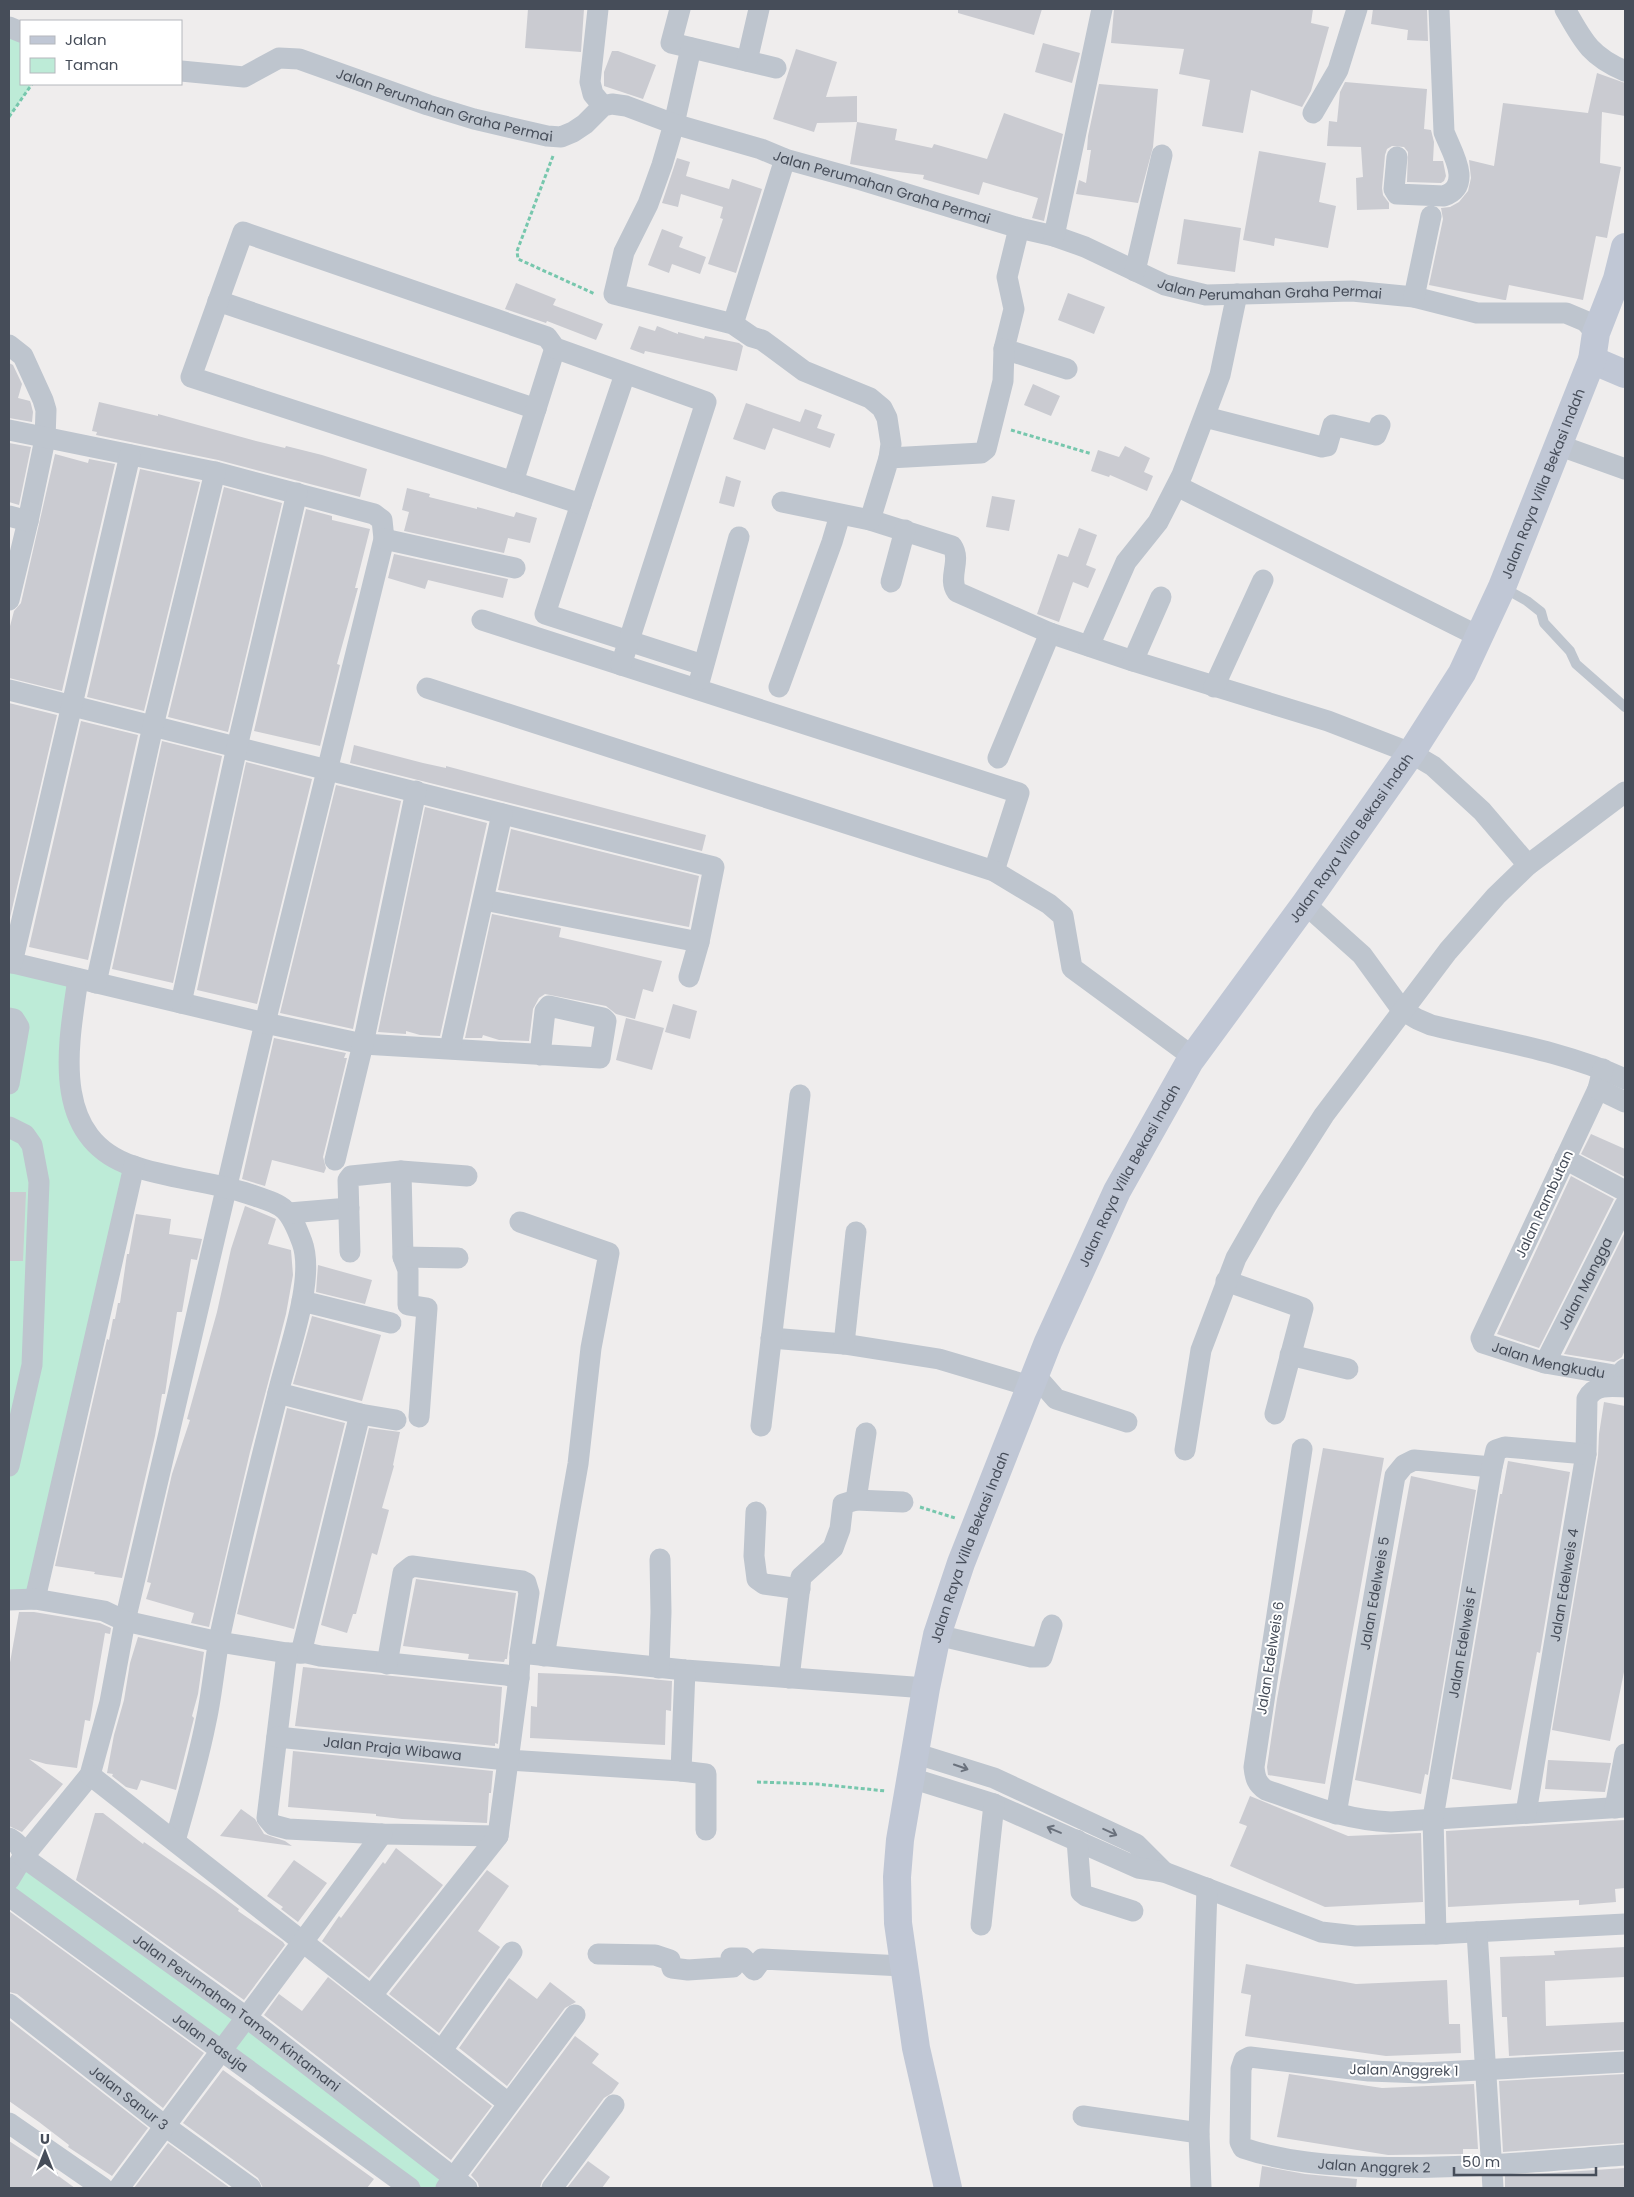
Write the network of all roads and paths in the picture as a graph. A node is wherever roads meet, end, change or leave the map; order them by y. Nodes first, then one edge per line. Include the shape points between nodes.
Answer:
1 (598, 9) edge
2 (680, 9) edge
3 (759, 9) edge
4 (1102, 9) edge
5 (1357, 9) edge
6 (1439, 9) edge
7 (1565, 9) edge
8 (692, 48) junction
9 (747, 61) junction
10 (776, 68) dead end
11 (182, 71) edge
12 (1625, 71) edge
13 (31, 85) edge
14 (603, 106) junction
15 (1313, 113) dead end
16 (9, 117) edge
17 (674, 124) junction
18 (561, 137) junction
19 (1162, 155) dead end
20 (1397, 157) dead end
21 (785, 159) junction
22 (1431, 216) dead end
23 (1019, 228) junction
24 (1054, 236) junction
25 (1625, 247) edge
26 (1135, 271) junction
27 (614, 294) junction
28 (1237, 294) junction
29 (1414, 297) junction
30 (218, 301) junction
31 (733, 324) junction
32 (1596, 333) junction
33 (9, 345) edge
34 (555, 348) junction
35 (1004, 349) junction
36 (1592, 360) junction
37 (1067, 370) dead end
38 (625, 374) junction
39 (1625, 374) edge
40 (536, 409) junction
41 (1205, 417) junction
42 (994, 424) junction
43 (1380, 426) dead end
44 (9, 430) edge
45 (46, 439) junction
46 (1558, 445) junction
47 (1092, 454) dead end
48 (130, 455) junction
49 (889, 458) junction
50 (1625, 469) edge
51 (215, 472) junction
52 (513, 482) junction
53 (1177, 486) junction
54 (297, 493) junction
55 (782, 502) dead end
56 (581, 504) junction
57 (840, 515) junction
58 (19, 518) edge
59 (870, 520) junction
60 (905, 530) junction
61 (739, 537) dead end
62 (384, 539) junction
63 (515, 568) dead end
64 (1263, 580) dead end
65 (891, 582) dead end
66 (1502, 588) junction
67 (1161, 597) dead end
68 (9, 600) edge
69 (482, 620) dead end
70 (1050, 633) junction
71 (1480, 637) junction
72 (630, 641) junction
73 (1089, 646) junction
74 (1133, 661) junction
75 (621, 664) junction
76 (703, 665) junction
77 (1214, 686) junction
78 (779, 687) dead end
79 (427, 688) dead end
80 (697, 689) junction
81 (9, 690) edge
82 (71, 706) junction
83 (1625, 707) edge
84 (153, 726) junction
85 (237, 747) junction
86 (1412, 753) junction
87 (998, 758) dead end
88 (328, 770) junction
89 (416, 791) junction
90 (1621, 800) edge
91 (502, 814) junction
92 (1528, 865) junction
93 (994, 871) junction
94 (484, 900) junction
95 (1305, 904) junction
96 (699, 942) junction
97 (11, 962) edge
98 (689, 977) dead end
99 (87, 981) junction
100 (181, 1003) junction
101 (1402, 1010) junction
102 (9, 1018) edge
103 (265, 1023) junction
104 (363, 1044) junction
105 (450, 1048) junction
106 (540, 1055) dead end
107 (1193, 1058) junction
108 (1600, 1079) junction
109 (1625, 1079) edge
110 (9, 1084) edge
111 (800, 1095) dead end
112 (1625, 1102) edge
113 (9, 1127) edge
114 (1565, 1159) junction
115 (335, 1160) dead end
116 (134, 1166) junction
117 (401, 1171) junction
118 (467, 1176) dead end
119 (228, 1186) junction
120 (1625, 1192) edge
121 (1625, 1205) edge
122 (349, 1208) junction
123 (289, 1213) junction
124 (520, 1222) dead end
125 (856, 1232) dead end
126 (350, 1252) dead end
127 (403, 1257) junction
128 (458, 1258) dead end
129 (1226, 1282) junction
130 (302, 1301) junction
131 (391, 1323) dead end
132 (1481, 1337) joint
133 (772, 1338) junction
134 (844, 1344) junction
135 (1290, 1355) junction
136 (1545, 1363) junction
137 (1348, 1369) dead end
138 (1623, 1377) edge
139 (1032, 1381) junction
140 (278, 1392) junction
141 (360, 1414) junction
142 (1276, 1414) dead end
143 (420, 1417) dead end
144 (396, 1420) dead end
145 (1127, 1422) dead end
146 (761, 1426) dead end
147 (866, 1433) dead end
148 (1302, 1448) dead end
149 (1185, 1450) dead end
150 (1586, 1454) junction
151 (9, 1466) edge
152 (1492, 1467) junction
153 (856, 1500) junction
154 (903, 1502) joint
155 (756, 1512) dead end
156 (977, 1525) junction
157 (660, 1559) dead end
158 (800, 1588) junction
159 (35, 1599) junction
160 (9, 1600) edge
161 (125, 1621) junction
162 (1052, 1625) dead end
163 (937, 1635) junction
164 (219, 1642) junction
165 (294, 1653) junction
166 (520, 1653) junction
167 (544, 1656) junction
168 (387, 1664) junction
169 (659, 1668) junction
170 (685, 1670) junction
171 (519, 1678) junction
172 (789, 1678) junction
173 (926, 1688) junction
174 (277, 1737) junction
175 (1625, 1754) edge
176 (507, 1760) junction
177 (681, 1771) junction
178 (90, 1775) junction
179 (911, 1775) junction
180 (757, 1782) dead end
181 (994, 1804) junction
182 (1620, 1808) edge
183 (1526, 1813) junction
184 (1336, 1814) junction
185 (1433, 1818) junction
186 (706, 1830) dead end
187 (382, 1834) junction
188 (498, 1836) junction
189 (9, 1838) edge
190 (1077, 1840) junction
191 (175, 1841) junction
192 (23, 1856) junction
193 (1164, 1872) junction
194 (9, 1880) edge
195 (1207, 1888) junction
196 (9, 1896) edge
197 (1132, 1911) dead end
198 (1625, 1924) edge
199 (982, 1925) dead end
200 (1477, 1932) junction
201 (1436, 1934) junction
202 (303, 1943) junction
203 (512, 1952) dead end
204 (598, 1954) dead end
205 (903, 1966) junction
206 (372, 1995) junction
207 (9, 2004) edge
208 (575, 2015) dead end
209 (246, 2017) junction
210 (442, 2050) junction
211 (223, 2051) junction
212 (1625, 2062) edge
213 (1487, 2070) junction
214 (508, 2102) junction
215 (614, 2105) dead end
216 (1083, 2116) dead end
217 (9, 2123) edge
218 (165, 2126) junction
219 (1199, 2133) junction
220 (1243, 2148) joint
221 (1625, 2155) edge
222 (1492, 2165) junction
223 (455, 2185) edge
224 (103, 2188) edge
225 (119, 2188) edge
226 (251, 2188) edge
227 (410, 2188) edge
228 (552, 2188) edge
229 (948, 2188) edge
230 (1201, 2188) edge
231 (1493, 2188) edge

1 - 14 street via 590,82 593,94
2 - 8 street via 671,43
3 - 9 street
4 - 24 street
5 - 15 street via 1338,70
6 - 20 street via 1444,132 1460,171 1456,187 1444,196 1397,194 1394,189
7 - 12 street via 1585,45 1602,60
8 - 9 street
8 - 17 street
9 - 10 street
11 - 18 street, Jalan Perumahan Graha Permai via 244,77 279,58 299,59 474,119 526,133
13 - 16 path
14 - 17 street, Jalan Perumahan Graha Permai via 626,106
14 - 18 street, Jalan Perumahan Graha Permai via 585,124
17 - 21 street, Jalan Perumahan Graha Permai
17 - 27 street via 648,204 624,252
18 - 27 path via 517,252 518,259 601,296
19 - 26 street
21 - 23 street, Jalan Perumahan Graha Permai
21 - 31 street
22 - 29 street
23 - 24 street, Jalan Perumahan Graha Permai
23 - 35 street via 1007,277 1014,309
24 - 26 street, Jalan Perumahan Graha Permai
25 - 32 main road, Jalan Raya Villa Bekasi Indah
26 - 28 street, Jalan Perumahan Graha Permai via 1165,286 1206,295
27 - 31 street
28 - 29 street, Jalan Perumahan Graha Permai via 1352,291
28 - 41 street via 1220,375
29 - 32 street, Jalan Perumahan Graha Permai via 1477,313 1566,314 1585,321
30 - 34 street via 242,232 547,337
30 - 40 street
30 - 52 street via 191,377
31 - 49 street via 762,340 804,371 870,398 882,408 890,432
32 - 36 main road, Jalan Raya Villa Bekasi Indah
33 - 45 street via 23,356 43,400
34 - 38 street
34 - 40 street
35 - 37 street
35 - 42 street via 1004,381
36 - 39 main road
36 - 46 main road, Jalan Raya Villa Bekasi Indah
38 - 56 street
38 - 72 street via 706,402
40 - 52 street
41 - 43 street via 1322,448 1327,446 1332,427 1336,424 1376,435
41 - 53 street
42 - 47 path
42 - 49 street via 984,452
44 - 45 street
45 - 48 street
45 - 58 street
46 - 50 street
46 - 66 main road, Jalan Raya Villa Bekasi Indah
48 - 51 street
48 - 82 street
49 - 59 street
51 - 54 street
51 - 84 street
52 - 56 street
53 - 71 street
53 - 73 street via 1158,522 1126,562
54 - 62 street via 380,517 384,523
54 - 85 street
55 - 57 street
56 - 72 street via 545,614
57 - 59 street
57 - 78 street
58 - 68 street
59 - 60 street
60 - 65 street
60 - 70 street via 952,546 957,557 953,581 957,592
61 - 76 street
62 - 63 street
62 - 88 street
64 - 77 street
66 - 71 main road, Jalan Raya Villa Bekasi Indah
66 - 83 lane via 1541,612 1544,623 1570,651 1576,664
67 - 74 street
69 - 75 street
70 - 73 street
70 - 87 street
71 - 86 main road, Jalan Raya Villa Bekasi Indah via 1462,673
72 - 75 street
72 - 76 street
73 - 74 street
74 - 77 street
75 - 80 street
76 - 80 street
77 - 86 street via 1328,721
79 - 93 street
80 - 93 street via 1019,793
81 - 82 street
82 - 84 street
82 - 97 street
84 - 85 street
84 - 99 street
85 - 88 street
85 - 100 street
86 - 92 street via 1433,766 1482,811
86 - 95 main road, Jalan Raya Villa Bekasi Indah
88 - 89 street
88 - 103 street
89 - 91 street
89 - 104 street
90 - 92 street
91 - 94 street
91 - 96 street via 714,867
92 - 101 street via 1448,951
93 - 107 street via 1063,916 1072,968
94 - 96 street
94 - 105 street
95 - 101 street via 1362,955
95 - 107 main road, Jalan Raya Villa Bekasi Indah
96 - 98 street
97 - 99 street
99 - 100 street
99 - 116 street via 70,1033 68,1069 71,1095 78,1118 97,1146
100 - 103 street
101 - 108 street via 1431,1025 1520,1044
101 - 129 street via 1324,1115 1267,1204
102 - 110 street via 17,1022 19,1032
103 - 104 street
103 - 119 street
104 - 105 street
104 - 115 street
105 - 106 street
107 - 139 main road, Jalan Raya Villa Bekasi Indah via 1117,1191
108 - 109 street
108 - 112 street
108 - 114 street, Jalan Rambutan
111 - 133 street
113 - 151 street via 25,1135 32,1145 39,1182 32,1365
114 - 120 street
114 - 132 street, Jalan Rambutan
116 - 119 street
116 - 159 street
117 - 118 street
117 - 122 street via 351,1176 348,1180
117 - 127 street
119 - 123 street via 282,1206
119 - 161 street
121 - 136 street, Jalan Mangga
122 - 123 street
122 - 126 street
123 - 130 street via 306,1259
124 - 167 street via 609,1253 591,1348 578,1464
125 - 134 street
127 - 128 street
127 - 143 street via 408,1270 408,1305 427,1308
129 - 135 street via 1303,1308
129 - 149 street via 1201,1350
130 - 131 street
130 - 140 street
132 - 136 street, Jalan Mengkudu via 1483,1343
133 - 134 street
133 - 146 street
134 - 139 street via 939,1358
135 - 137 street
135 - 142 street
136 - 138 street, Jalan Mengkudu
138 - 150 street, Jalan Edelweis 4 via 1589,1395 1586,1404
139 - 145 street via 1056,1399
139 - 156 main road, Jalan Raya Villa Bekasi Indah
140 - 141 street
140 - 164 street
141 - 144 street
141 - 165 street
147 - 153 street
148 - 184 street, Jalan Edelweis 6 via 1254,1774 1259,1785 1266,1790
150 - 152 street, Jalan Edelweis F via 1502,1447 1496,1450
150 - 183 street, Jalan Edelweis 4
152 - 184 street, Jalan Edelweis 5 via 1414,1460 1404,1465 1395,1476
152 - 185 street, Jalan Edelweis F
153 - 154 street
153 - 158 street via 843,1504 837,1541 826,1556 801,1576
154 - 156 path
155 - 158 street via 754,1556 757,1579 764,1584
156 - 163 main road, Jalan Raya Villa Bekasi Indah
157 - 169 street
158 - 172 street
159 - 160 street
159 - 161 street via 104,1612
161 - 164 street
161 - 178 street via 110,1702
162 - 163 street via 1042,1657
163 - 173 main road, Jalan Raya Villa Bekasi Indah
164 - 165 street
164 - 191 street via 206,1722
165 - 168 street
165 - 174 street
166 - 167 street
166 - 168 street via 529,1593 526,1583 412,1566 403,1573
166 - 171 street
167 - 169 street
168 - 171 street
169 - 170 street
170 - 172 street
170 - 177 street
171 - 176 street
172 - 173 street
173 - 179 main road, Jalan Raya Villa Bekasi Indah
174 - 176 street, Jalan Praja Wibawa
174 - 187 street via 267,1818 273,1825
175 - 182 street
176 - 177 street, Jalan Praja Wibawa
176 - 188 street
177 - 186 street, Jalan Praja Wibawa via 706,1774
178 - 191 street
178 - 192 street
179 - 180 path via 817,1784
179 - 181 street
179 -> 193 street via 994,1778 1136,1844
179 - 205 main road, Jalan Raya Villa Bekasi Indah via 897,1877
190 -> 181 street
181 - 199 street
182 - 183 street, Jalan Edelweis 6
183 - 185 street, Jalan Edelweis 6
184 - 185 street, Jalan Edelweis 6 via 1391,1822
185 - 201 street, Jalan Edelweis F
187 - 188 street
187 - 202 street
188 - 206 street
189 - 192 street, Jalan Perumahan Taman Kintamani via 18,1844
190 - 193 street via 1138,1868
190 - 197 street via 1081,1892
191 - 202 street
192 - 194 street
192 - 209 street, Jalan Perumahan Taman Kintamani
193 - 195 street
195 - 201 street via 1321,1932 1356,1936
195 - 219 street
196 - 211 street, Jalan Pasuja
198 - 200 street
200 - 201 street
200 - 213 street
202 - 206 street
202 - 209 street
203 - 210 street
204 - 205 street via 655,1955 670,1960 672,1968 688,1970 733,1967 731,1958 743,1958 754,1970 762,1959
205 - 229 main road, Jalan Raya Villa Bekasi Indah via 916,2048
206 - 210 street
207 - 218 street, Jalan Sanur 3
208 - 214 street
209 - 211 street
209 - 223 street, Jalan Perumahan Taman Kintamani
210 - 214 street
211 - 218 street
211 - 227 street, Jalan Pasuja
212 - 213 street, Jalan Anggrek 1
213 - 220 street, Jalan Anggrek 1 via 1369,2071 1247,2058 1241,2069 1240,2144
213 - 222 street
214 - 223 street
215 - 228 street
216 - 219 street
217 - 224 street
218 - 225 street
218 - 226 street, Jalan Sanur 3
219 - 230 street
220 - 222 street, Jalan Anggrek 2 via 1289,2160 1338,2166
221 - 222 street, Jalan Anggrek 2
222 - 231 street

